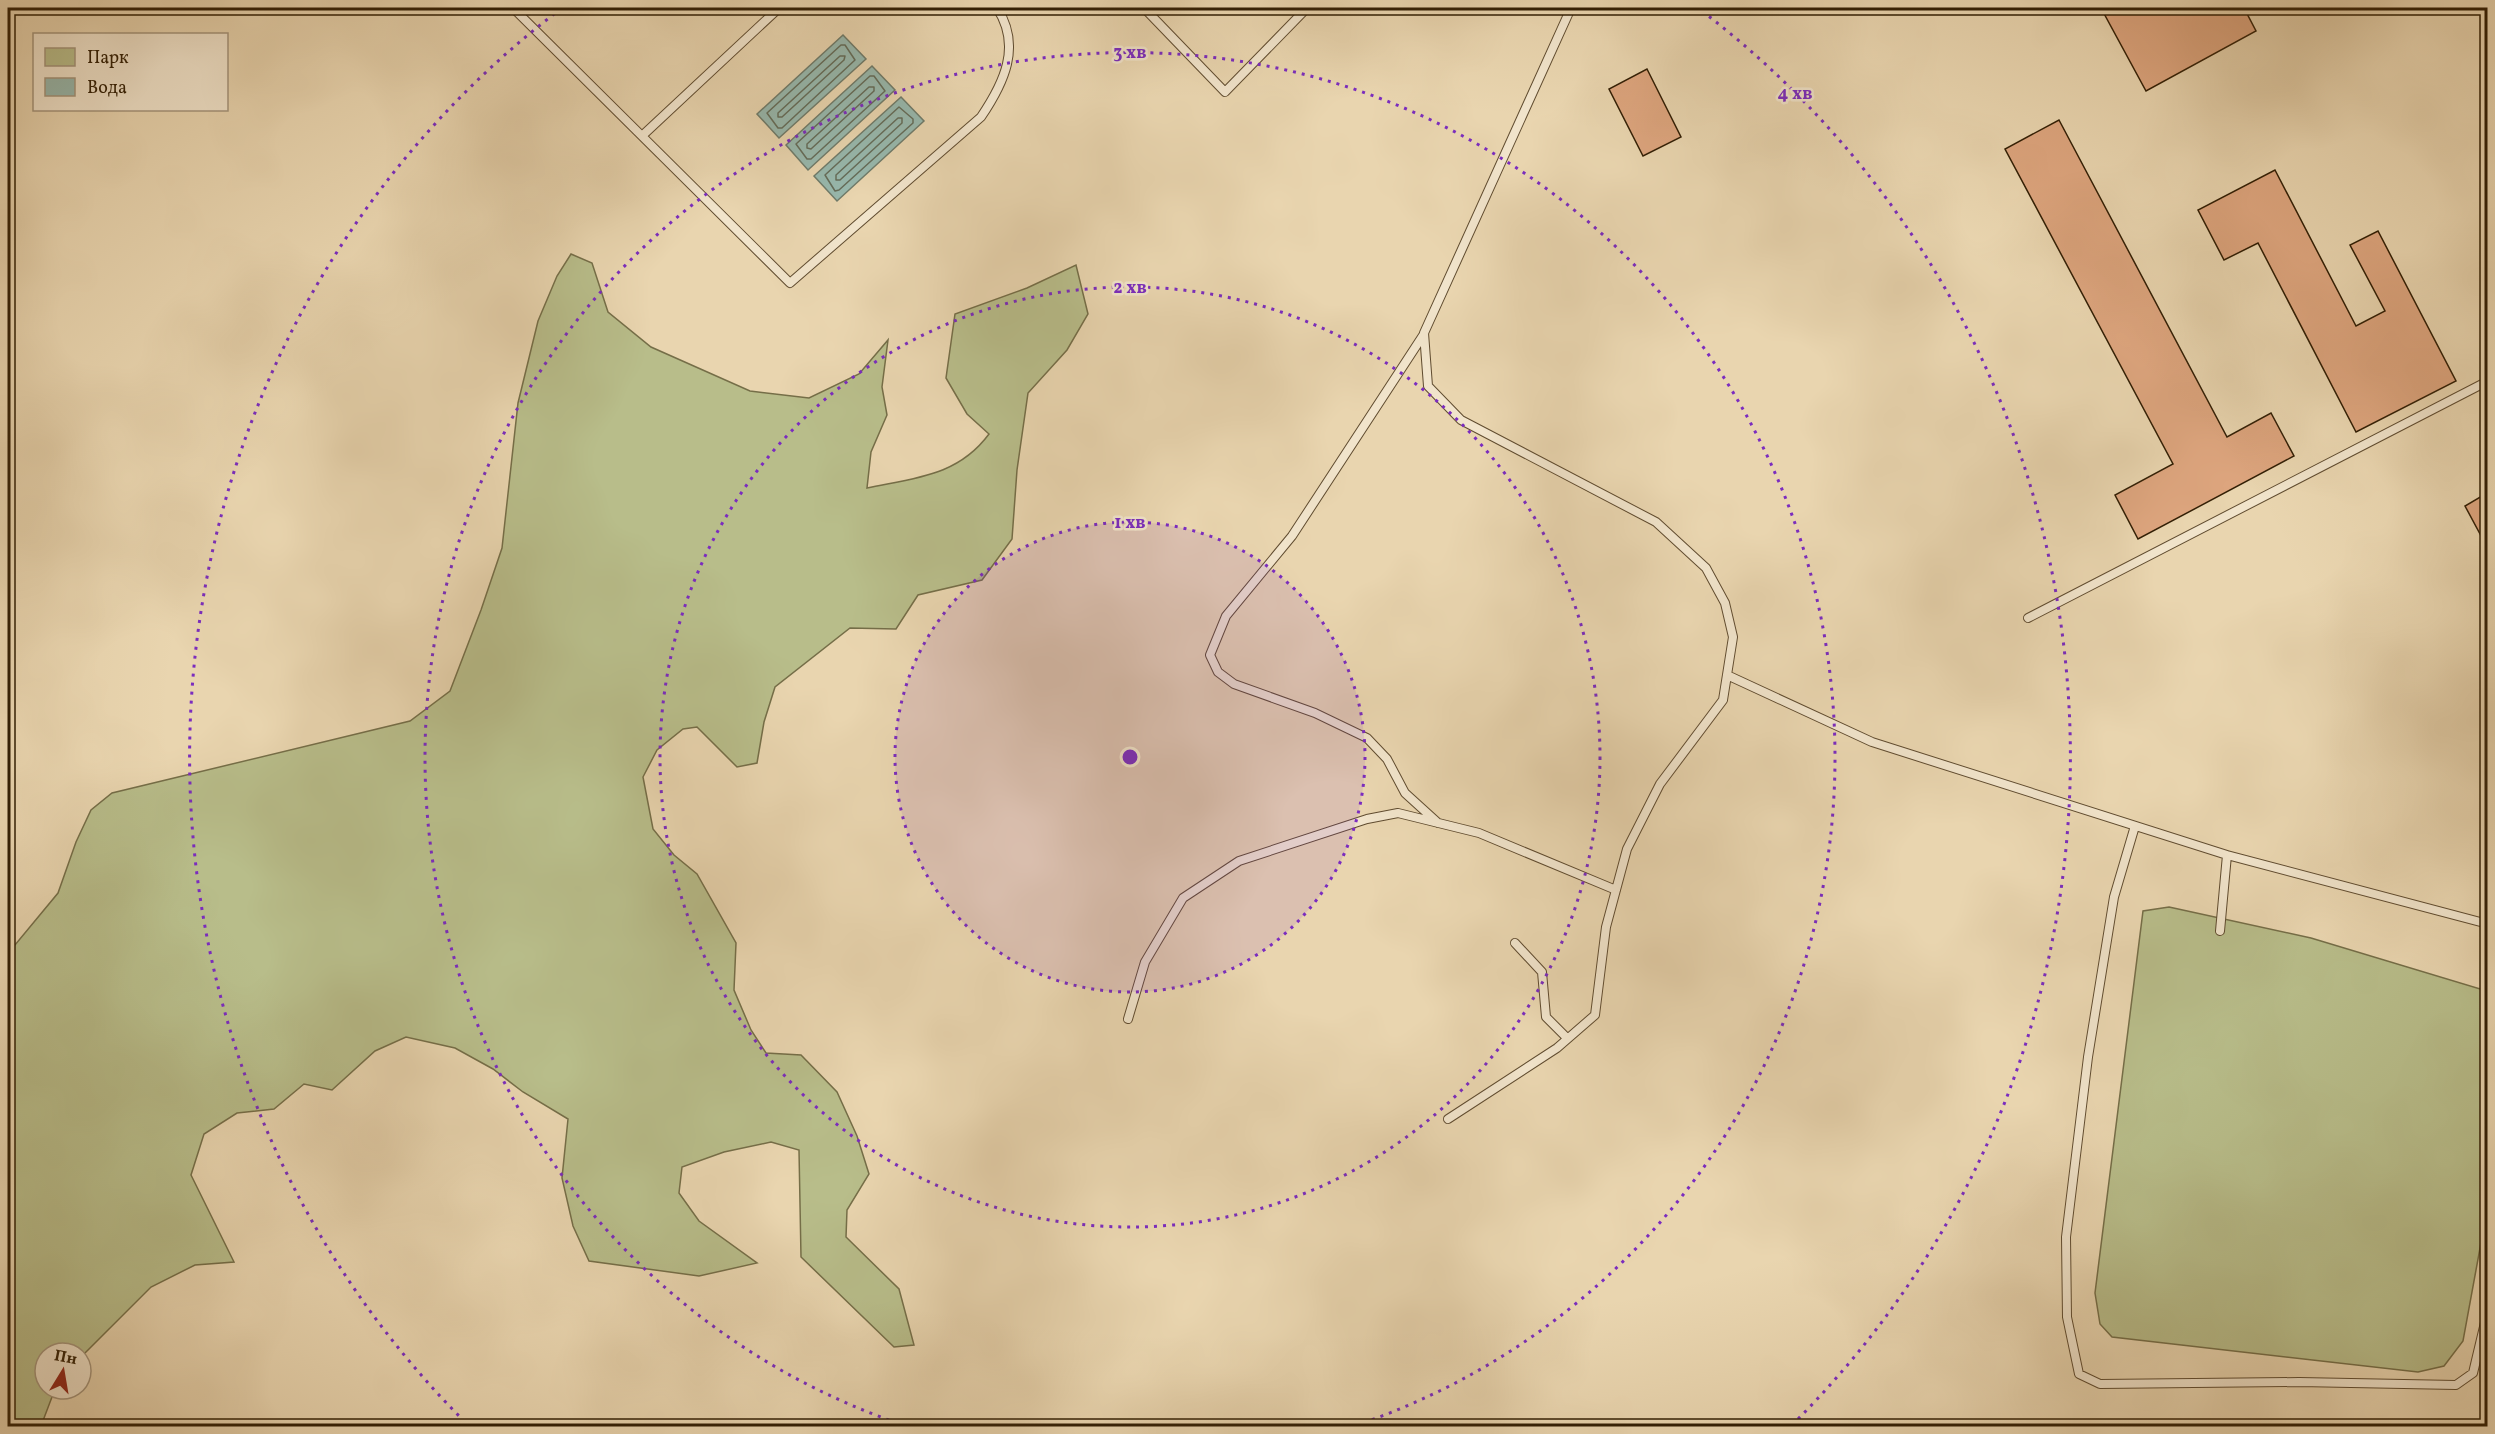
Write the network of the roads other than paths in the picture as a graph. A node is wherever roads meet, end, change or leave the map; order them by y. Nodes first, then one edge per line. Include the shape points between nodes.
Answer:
1 (513, 8) edge
2 (779, 8) edge
3 (997, 8) edge
4 (1144, 8) edge
5 (1307, 8) edge
6 (1571, 8) edge
7 (643, 135) junction
8 (1424, 333) junction
9 (2487, 381) edge
10 (2028, 618) dead end
11 (1726, 675) junction
12 (1437, 823) junction
13 (2135, 826) junction
14 (2227, 855) junction
15 (1616, 890) junction
16 (2487, 924) edge
17 (2220, 931) dead end
18 (1515, 943) dead end
19 (1128, 1019) dead end
20 (1567, 1038) junction
21 (1448, 1119) dead end
22 (2487, 1310) edge

1 - 7 lane
2 - 7 lane
3 - 7 lane via 1010,50 1001,87 981,117 790,283
4 - 5 lane via 1225,92
6 - 8 lane
8 - 11 lane via 1428,386 1461,420 1656,522 1706,568 1725,603 1732,637
8 - 12 lane via 1292,536 1226,616 1210,655 1218,672 1234,684 1315,713 1367,738 1387,759 1405,793
9 - 10 lane
11 - 13 lane via 1872,742
11 - 15 lane via 1723,700 1655,793 1627,849
12 - 15 lane via 1479,833
12 - 19 lane via 1398,813 1367,819 1239,861 1183,898 1145,962
13 - 14 lane
13 - 22 lane via 2114,897 2090,1046 2067,1237 2067,1317 2079,1374 2100,1384 2456,1385 2473,1374
14 - 16 lane
14 - 17 lane
15 - 20 lane via 1606,927 1595,1015
18 - 20 lane via 1542,972 1546,1017
20 - 21 lane

